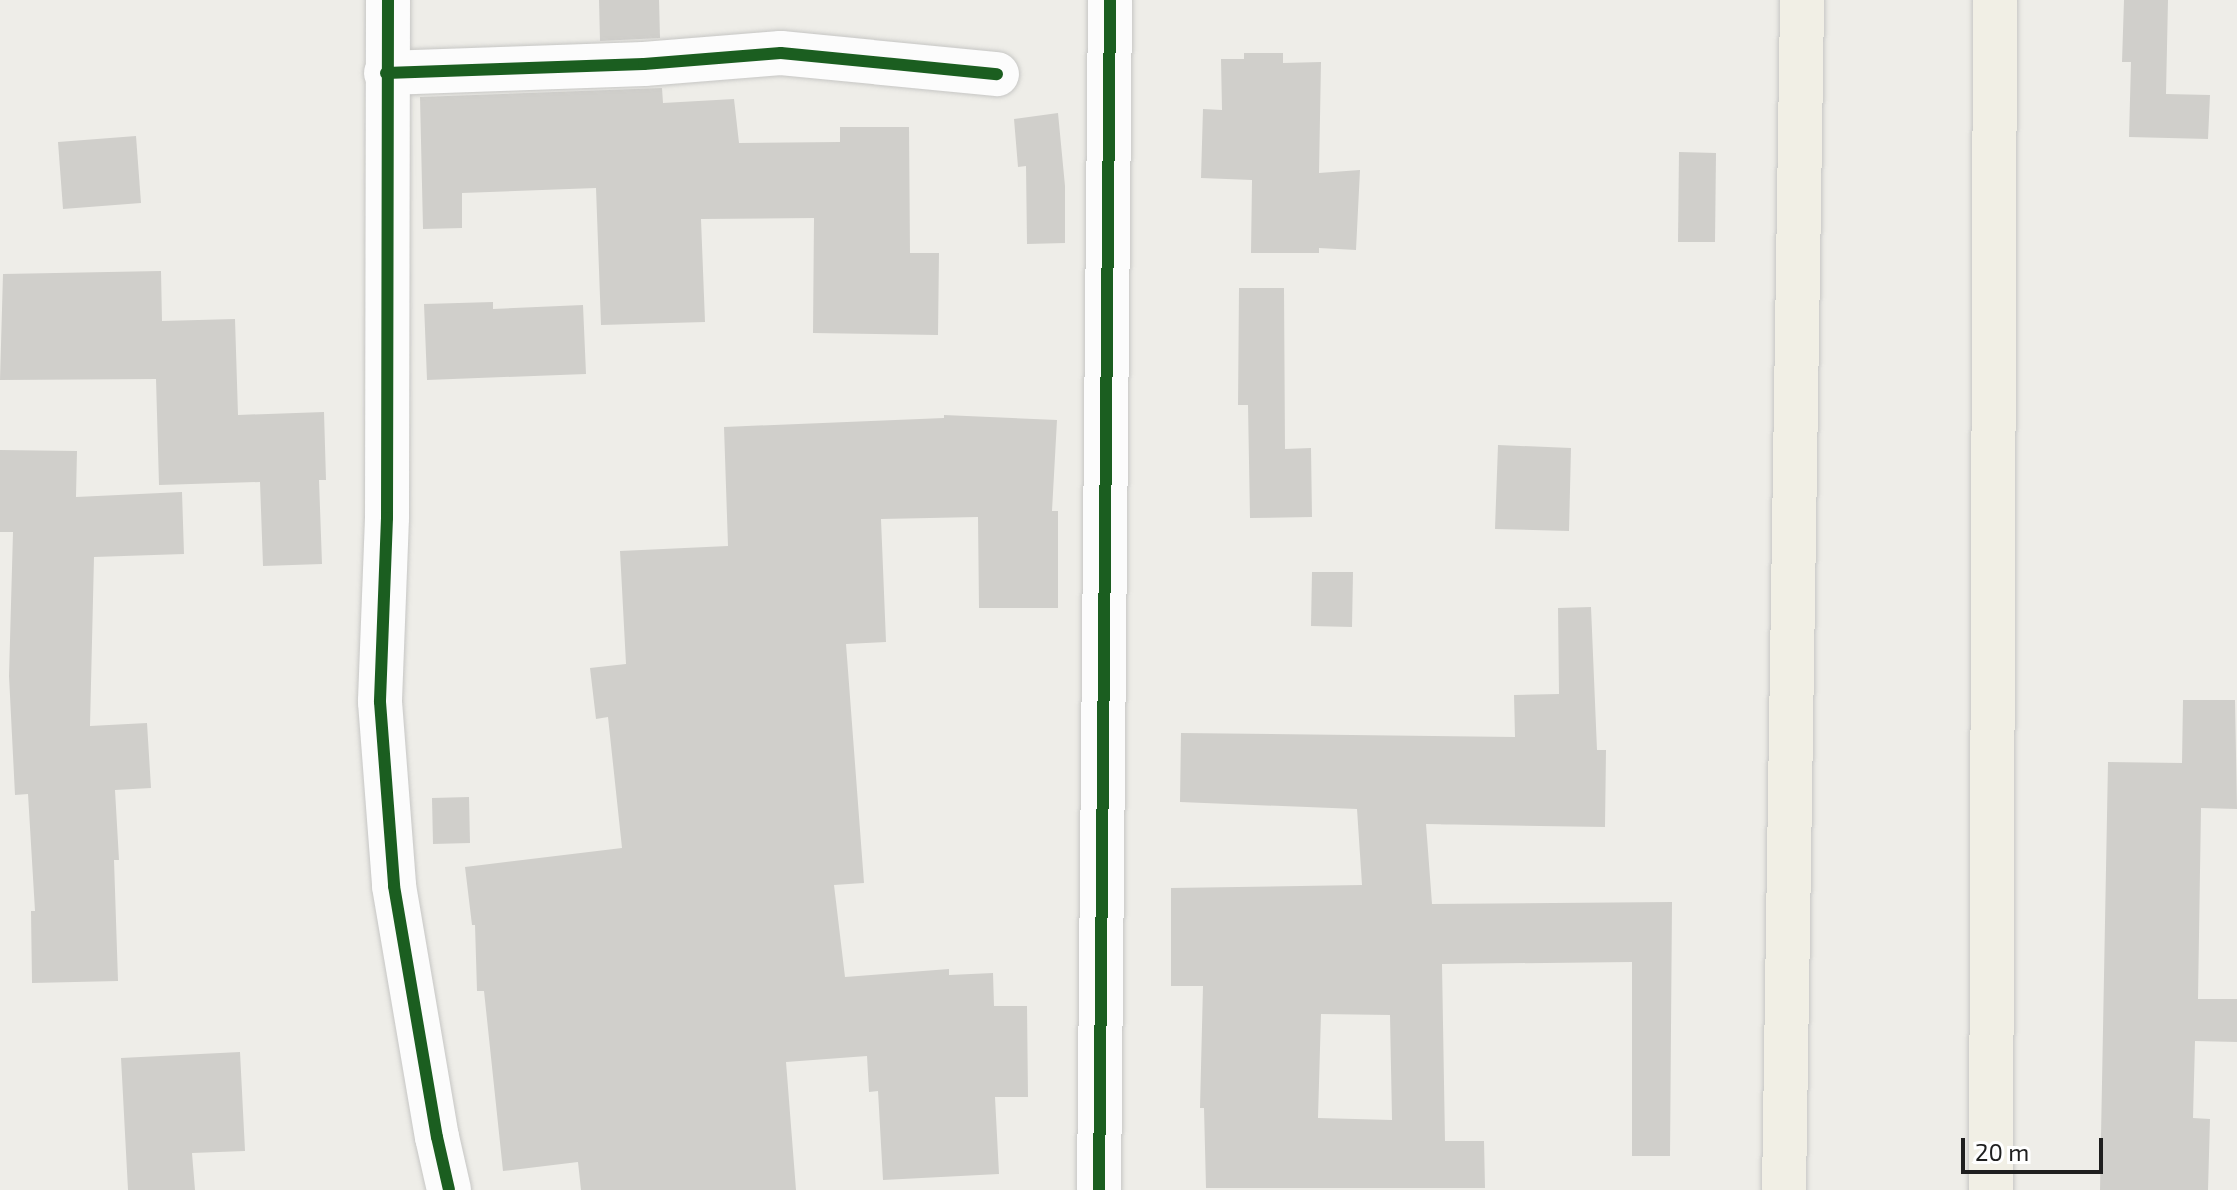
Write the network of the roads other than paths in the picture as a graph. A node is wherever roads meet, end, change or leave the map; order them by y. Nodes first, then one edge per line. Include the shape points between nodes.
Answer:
1 (388, 0) edge
2 (1110, 0) edge
3 (1802, 0) edge
4 (1995, 0) edge
5 (386, 73) junction
6 (997, 74) dead end
7 (449, 1190) edge
8 (1099, 1190) edge
9 (1784, 1190) edge
10 (1991, 1190) edge

1 - 5 street
2 - 8 street
3 - 9 main road
4 - 10 main road
5 - 6 street via 644,64 781,53
5 - 7 street via 387,518 380,702 394,886

